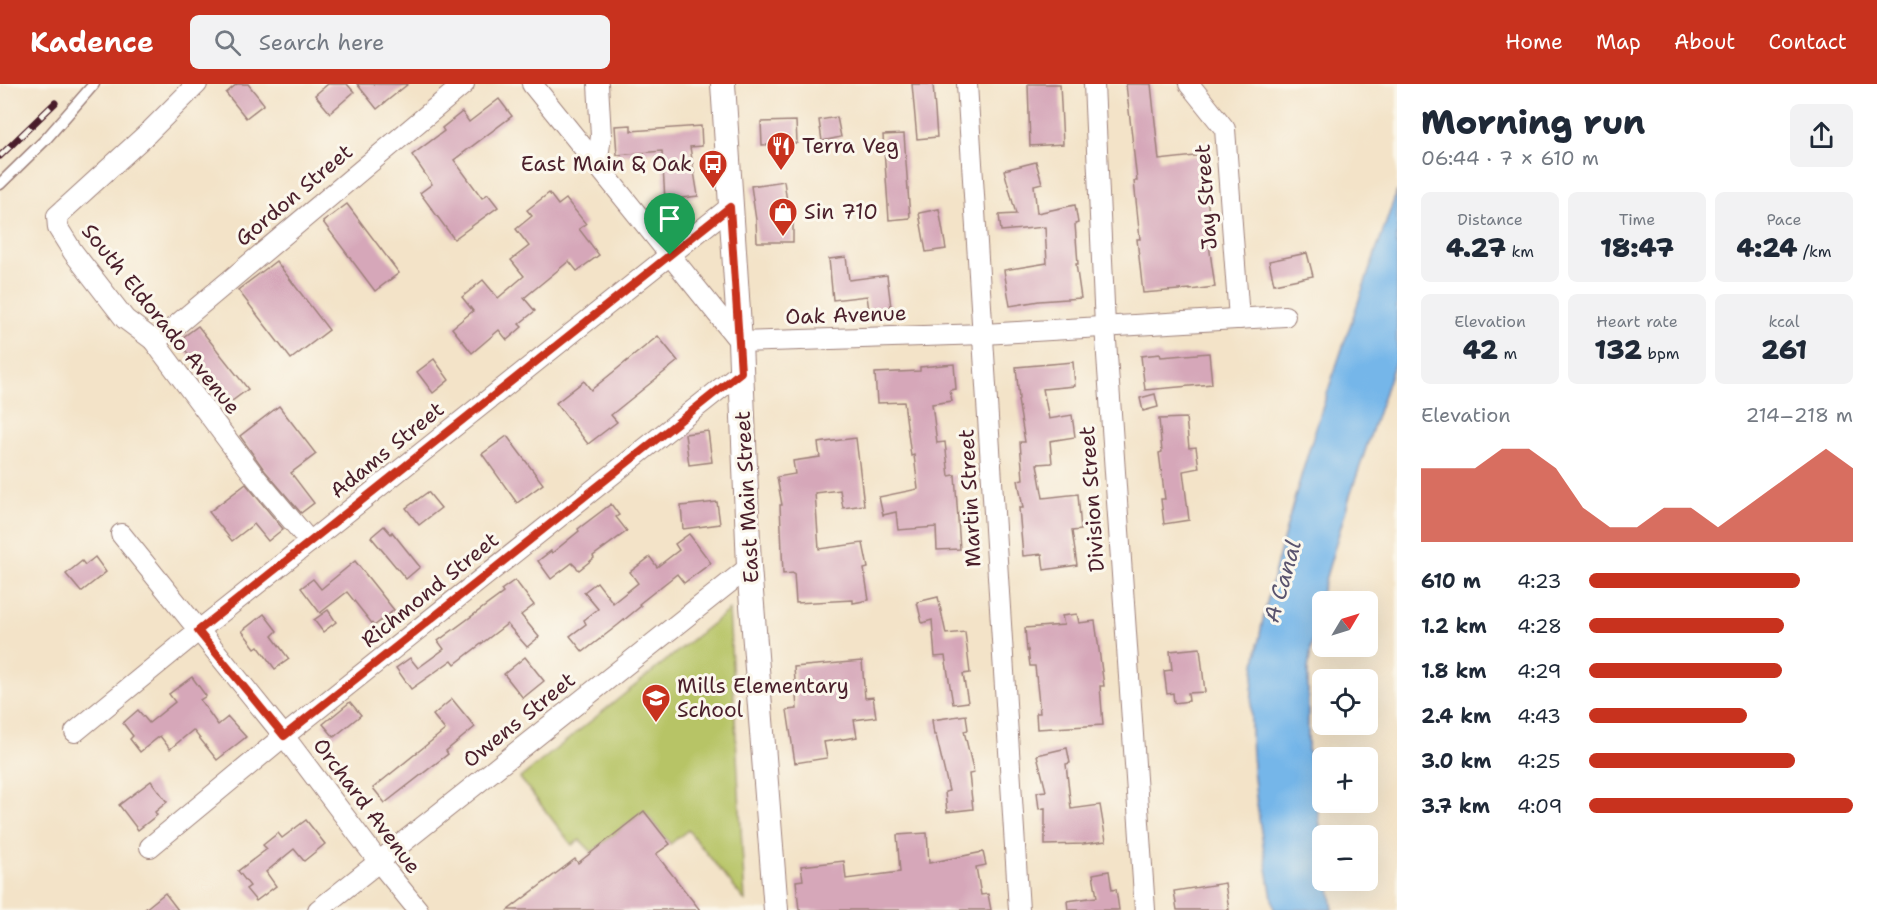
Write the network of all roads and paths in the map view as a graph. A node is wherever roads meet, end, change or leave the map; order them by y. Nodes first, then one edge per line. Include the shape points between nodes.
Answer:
1 (94, 84) edge
2 (197, 84) edge
3 (464, 84) edge
4 (532, 84) edge
5 (598, 84) edge
6 (723, 84) edge
7 (967, 84) edge
8 (1094, 84) edge
9 (1189, 84) edge
10 (597, 165) junction
11 (0, 184) edge
12 (730, 207) junction
13 (670, 255) junction
14 (1285, 316) dead end
15 (1239, 319) junction
16 (1105, 326) junction
17 (984, 334) junction
18 (153, 340) junction
19 (740, 342) junction
20 (741, 372) junction
21 (121, 534) dead end
22 (310, 542) junction
23 (749, 567) junction
24 (198, 631) junction
25 (75, 732) dead end
26 (284, 736) junction
27 (150, 847) dead end
28 (379, 862) junction
29 (318, 910) edge
30 (418, 910) edge
31 (776, 910) edge
32 (1019, 910) edge
33 (1144, 910) edge

1 - 11 lane
2 - 18 street, South Eldorado Avenue via 57,216 58,228 73,252 125,319
3 - 18 street, Gordon Street via 167,333
4 - 10 street
5 - 10 street via 601,136
6 - 12 street, East Main Street
7 - 17 street, Martin Street
8 - 16 street, Division Street
9 - 15 street, Jay Street via 1225,129
10 - 13 street
12 - 13 street, Adams Street
12 - 19 street, East Main Street
13 - 19 street
13 - 22 street, Adams Street
14 - 15 street, Oak Avenue
15 - 16 street, Oak Avenue
16 - 17 street, Oak Avenue
16 - 33 street, Division Street
17 - 19 street, Oak Avenue
17 - 32 street, Martin Street
18 - 22 street, South Eldorado Avenue via 256,478
19 - 20 street, East Main Street
20 - 23 street, East Main Street
20 - 26 street, Richmond Street
21 - 24 street, Orchard Avenue
22 - 24 street, Adams Street
23 - 28 street, Owens Street
23 - 31 street, East Main Street
24 - 25 street, Adams Street
24 - 26 street, Orchard Avenue
26 - 27 street, Richmond Street
26 - 28 street, Orchard Avenue
28 - 29 street, Owens Street
28 - 30 street, Orchard Avenue

